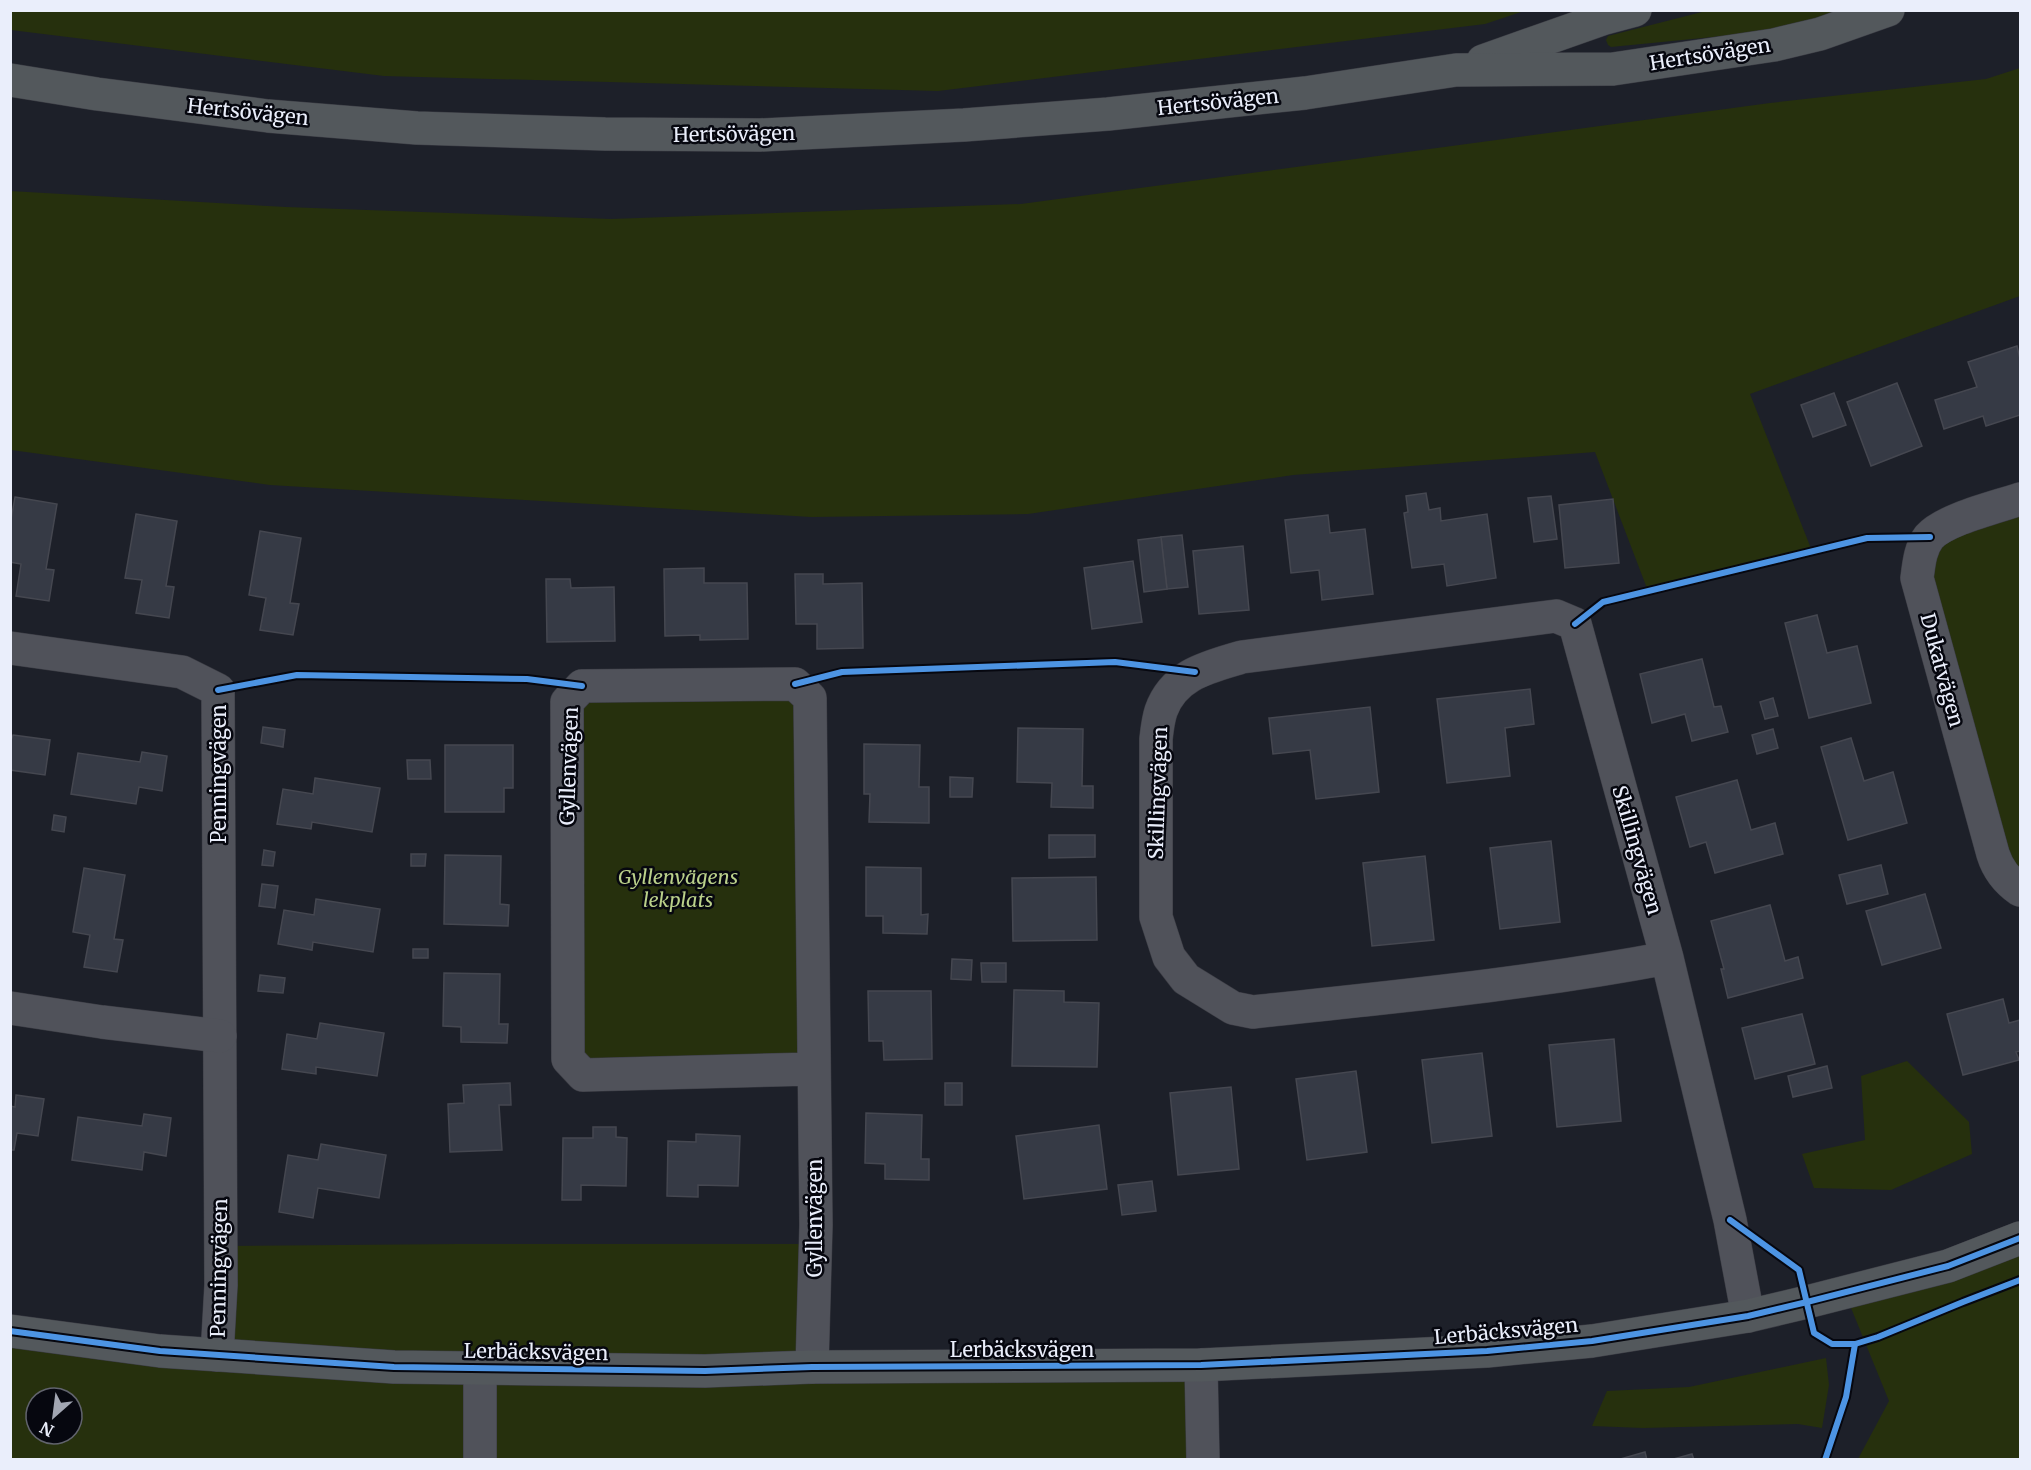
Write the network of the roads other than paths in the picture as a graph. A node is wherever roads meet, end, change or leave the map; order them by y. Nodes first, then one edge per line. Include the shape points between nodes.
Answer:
1 (1635, 10) edge
2 (1888, 10) edge
3 (1456, 70) junction
4 (10, 80) edge
5 (2020, 499) edge
6 (10, 648) edge
7 (2020, 890) edge
8 (1667, 958) junction
9 (10, 1008) edge
10 (220, 1036) junction
11 (813, 1069) junction
12 (2020, 1238) edge
13 (1748, 1316) junction
14 (10, 1331) edge
15 (217, 1355) junction
16 (1201, 1365) junction
17 (480, 1367) junction
18 (812, 1367) junction
19 (480, 1460) edge
20 (1203, 1460) edge

1 - 3 main road, Hertsövägen
2 - 3 main road, Hertsövägen via 1774,45 1613,69
3 - 4 main road, Hertsövägen via 1305,93 1108,114 760,135 417,128 268,116
5 - 7 street, Dukatvägen via 1945,525 1930,537 1920,554 1917,578 1996,864 2008,882
6 - 10 street, Penningvägen via 182,672 218,690
8 - 8 street, Skillingvägen via 1575,624 1556,616 1242,657 1195,672 1175,688 1161,710 1156,739 1156,917 1169,957 1186,979 1233,1008 1253,1012 1433,992
8 - 13 street, Skillingvägen via 1731,1220
9 - 10 street
10 - 15 street, Penningvägen via 221,1285
11 - 11 street, Gyllenvägen via 810,698 795,684 582,686 567,702 568,1059 584,1075
11 - 18 street, Gyllenvägen via 816,1225
12 - 13 main road, Lerbäcksvägen via 1928,1272
13 - 16 main road, Lerbäcksvägen via 1592,1341 1487,1352
14 - 15 main road, Lerbäcksvägen
15 - 17 main road, Lerbäcksvägen
16 - 18 main road, Lerbäcksvägen
16 - 20 street
17 - 18 main road, Lerbäcksvägen via 705,1371
17 - 19 street

